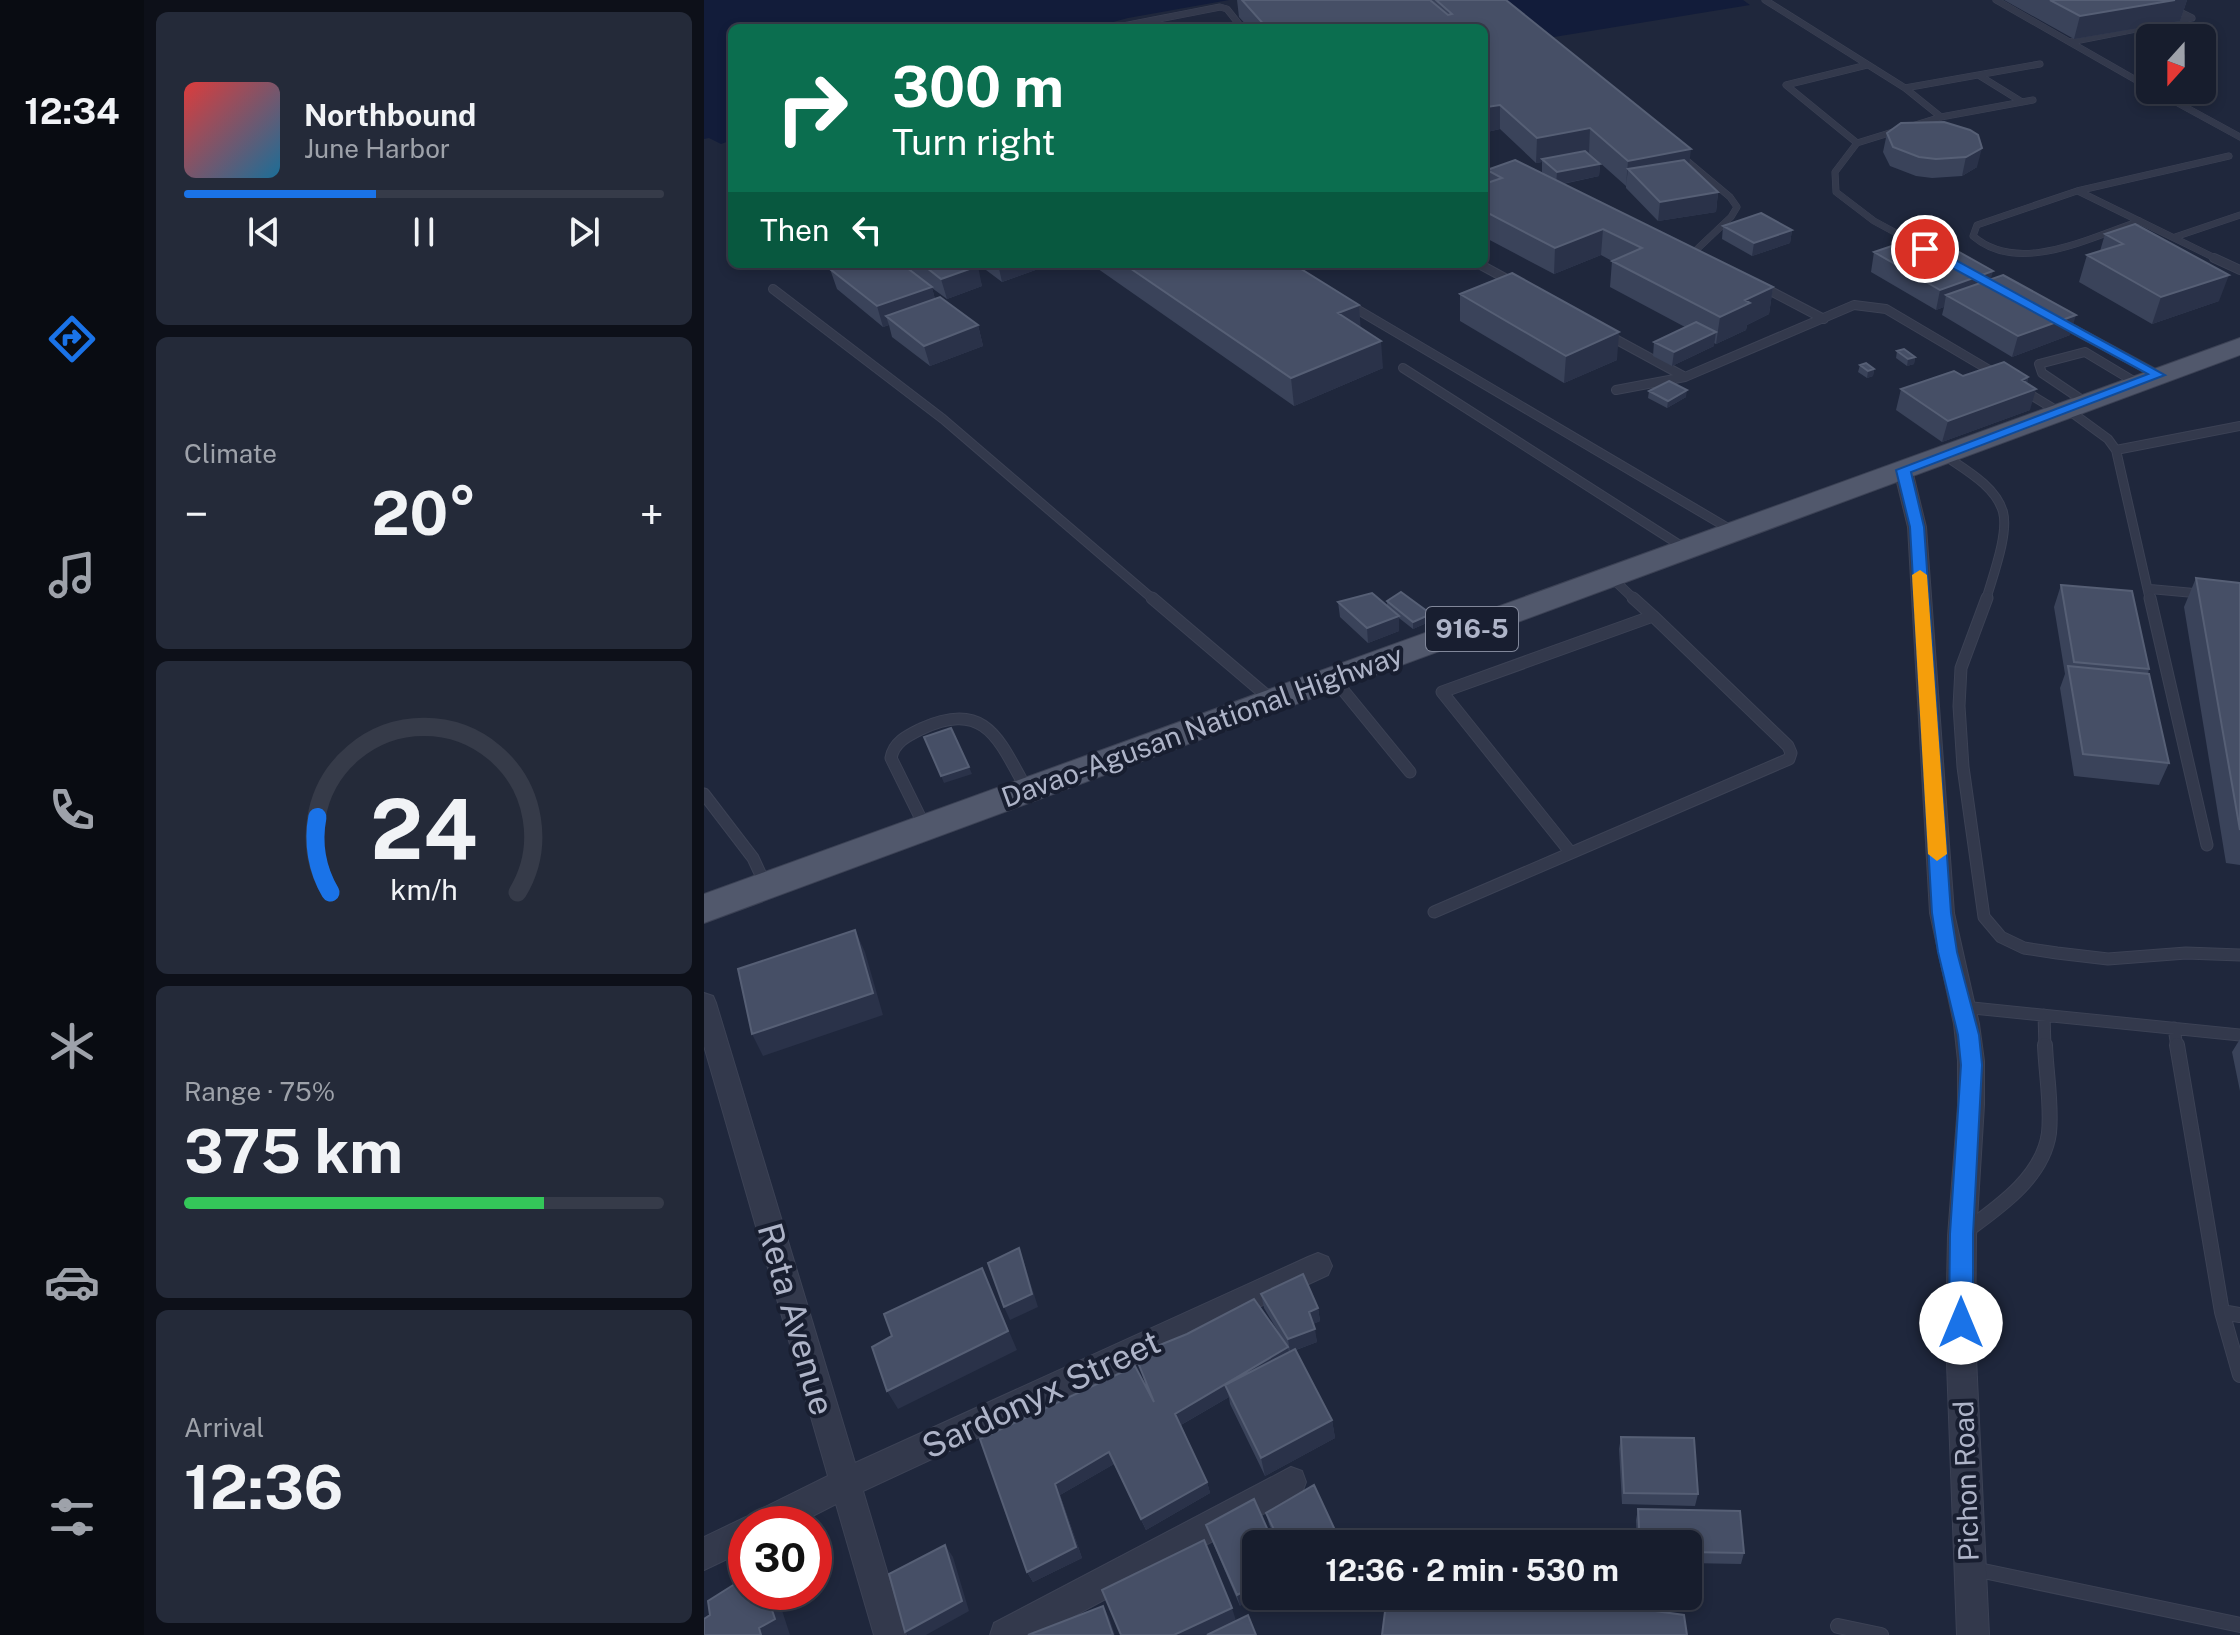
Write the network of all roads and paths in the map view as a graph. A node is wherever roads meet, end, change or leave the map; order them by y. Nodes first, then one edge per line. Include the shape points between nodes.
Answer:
1 (1765, 0) edge
2 (1996, 0) edge
3 (2156, 0) edge
4 (1244, 10) edge
5 (1229, 12) junction
6 (1133, 24) edge
7 (1239, 24) edge
8 (2070, 42) junction
9 (2040, 64) dead end
10 (1867, 65) junction
11 (1980, 76) junction
12 (2136, 80) edge
13 (1905, 88) junction
14 (2033, 100) dead end
15 (2022, 102) junction
16 (2180, 104) edge
17 (1941, 117) junction
18 (2240, 137) edge
19 (1857, 143) junction
20 (1671, 148) edge
21 (2229, 156) dead end
22 (2077, 191) junction
23 (2240, 215) edge
24 (2140, 221) junction
25 (2175, 237) junction
26 (1681, 247) edge
27 (1928, 250) edge
28 (1694, 252) junction
29 (1708, 259) edge
30 (1486, 268) edge
31 (2240, 270) edge
32 (1750, 281) edge
33 (1520, 287) edge
34 (773, 289) dead end
35 (1343, 301) edge
36 (2050, 316) edge
37 (1824, 319) junction
38 (1603, 332) edge
39 (2240, 346) edge
40 (1403, 368) dead end
41 (1685, 377) junction
42 (2146, 378) junction
43 (1616, 390) dead end
44 (2070, 407) junction
45 (2240, 426) edge
46 (2116, 450) junction
47 (1944, 455) junction
48 (1903, 470) junction
49 (1733, 531) junction
50 (1686, 549) junction
51 (1612, 578) junction
52 (2150, 589) junction
53 (2210, 595) edge
54 (1653, 616) junction
55 (1334, 679) junction
56 (1273, 701) junction
57 (1410, 772) dead end
58 (1027, 790) junction
59 (704, 794) edge
60 (925, 827) junction
61 (2207, 845) dead end
62 (1571, 853) junction
63 (766, 886) junction
64 (704, 909) edge
65 (1434, 912) dead end
66 (2240, 955) edge
67 (704, 1003) edge
68 (1963, 1007) junction
69 (2044, 1015) junction
70 (2174, 1028) junction
71 (2240, 1035) edge
72 (1962, 1234) junction
73 (1318, 1266) dead end
74 (2222, 1312) junction
75 (2240, 1315) edge
76 (2240, 1375) edge
77 (1291, 1482) dead end
78 (844, 1484) junction
79 (800, 1506) edge
80 (728, 1542) edge
81 (704, 1554) edge
82 (1970, 1568) junction
83 (2240, 1625) edge
84 (1838, 1626) dead end
85 (890, 1635) edge
86 (1006, 1635) edge
87 (1881, 1635) edge
88 (1973, 1635) edge

1 - 10 lane
2 - 8 lane
3 - 8 lane via 2192,18
4 - 5 lane
5 - 6 lane via 1220,7
5 - 7 lane
8 - 12 lane
9 - 11 lane
10 - 13 lane
10 - 19 lane via 1786,85
11 - 13 lane
11 - 15 lane
13 - 17 lane
14 - 15 lane
15 - 17 lane
16 - 18 lane
17 - 19 lane
19 - 27 lane via 1833,179 1836,192 1853,208
20 - 28 lane via 1737,207
21 - 22 lane
22 - 24 lane
22 - 24 lane via 1977,225 1973,236 1998,254 2025,256
23 - 25 lane
24 - 25 lane
25 - 31 lane
26 - 28 lane
28 - 29 lane
30 - 33 lane
32 - 37 lane
34 - 56 lane via 943,419
35 - 49 lane
36 - 42 lane
37 - 41 lane
37 - 44 lane via 1854,305 1886,309
38 - 41 lane
39 - 42 main road, Davao-Agusan National Highway / 916-5
40 - 50 lane
41 - 43 lane
42 - 44 main road, Davao-Agusan National Highway / 916-5
42 - 44 lane via 2085,352 2039,364
44 - 46 lane
44 - 47 main road, Davao-Agusan National Highway / 916-5
45 - 46 lane
46 - 52 lane
47 - 48 main road, Davao-Agusan National Highway / 916-5
47 - 66 lane via 1984,484 2003,512 2002,541 1961,668 1959,706 1984,917 2001,937 2024,948 2057,953 2108,959
48 - 49 main road, Davao-Agusan National Highway / 916-5
48 - 68 street, Pichon Road via 1917,527 1942,913
49 - 50 main road, Davao-Agusan National Highway / 916-5
50 - 51 main road, Davao-Agusan National Highway / 916-5
51 - 54 lane
51 - 55 main road, Davao-Agusan National Highway / 916-5
52 - 53 lane
52 - 61 lane
54 - 62 lane via 1442,692
54 - 62 lane via 1788,746 1789,759
55 - 56 main road, Davao-Agusan National Highway / 916-5
55 - 57 lane
56 - 58 main road, Davao-Agusan National Highway / 916-5
58 - 60 main road, Davao-Agusan National Highway / 916-5
58 - 60 lane via 990,727 972,718 951,718 917,730 893,748 891,758
59 - 63 lane via 753,858
60 - 63 main road, Davao-Agusan National Highway / 916-5
62 - 65 lane
63 - 64 main road, Davao-Agusan National Highway / 916-5
67 - 78 street, Reta Avenue
68 - 69 lane
68 - 72 street, Pichon Road via 1971,1079
69 - 70 lane
69 - 72 lane via 2047,1147 2023,1183
70 - 71 lane
70 - 74 lane
72 - 82 street, Pichon Road
73 - 78 street, Sardonyx Street
74 - 75 lane
74 - 76 lane
77 - 86 street
78 - 79 street, Sardonyx Street
78 - 85 street, Reta Avenue
80 - 81 street
82 - 83 lane
82 - 88 street, Pichon Road
84 - 87 lane

